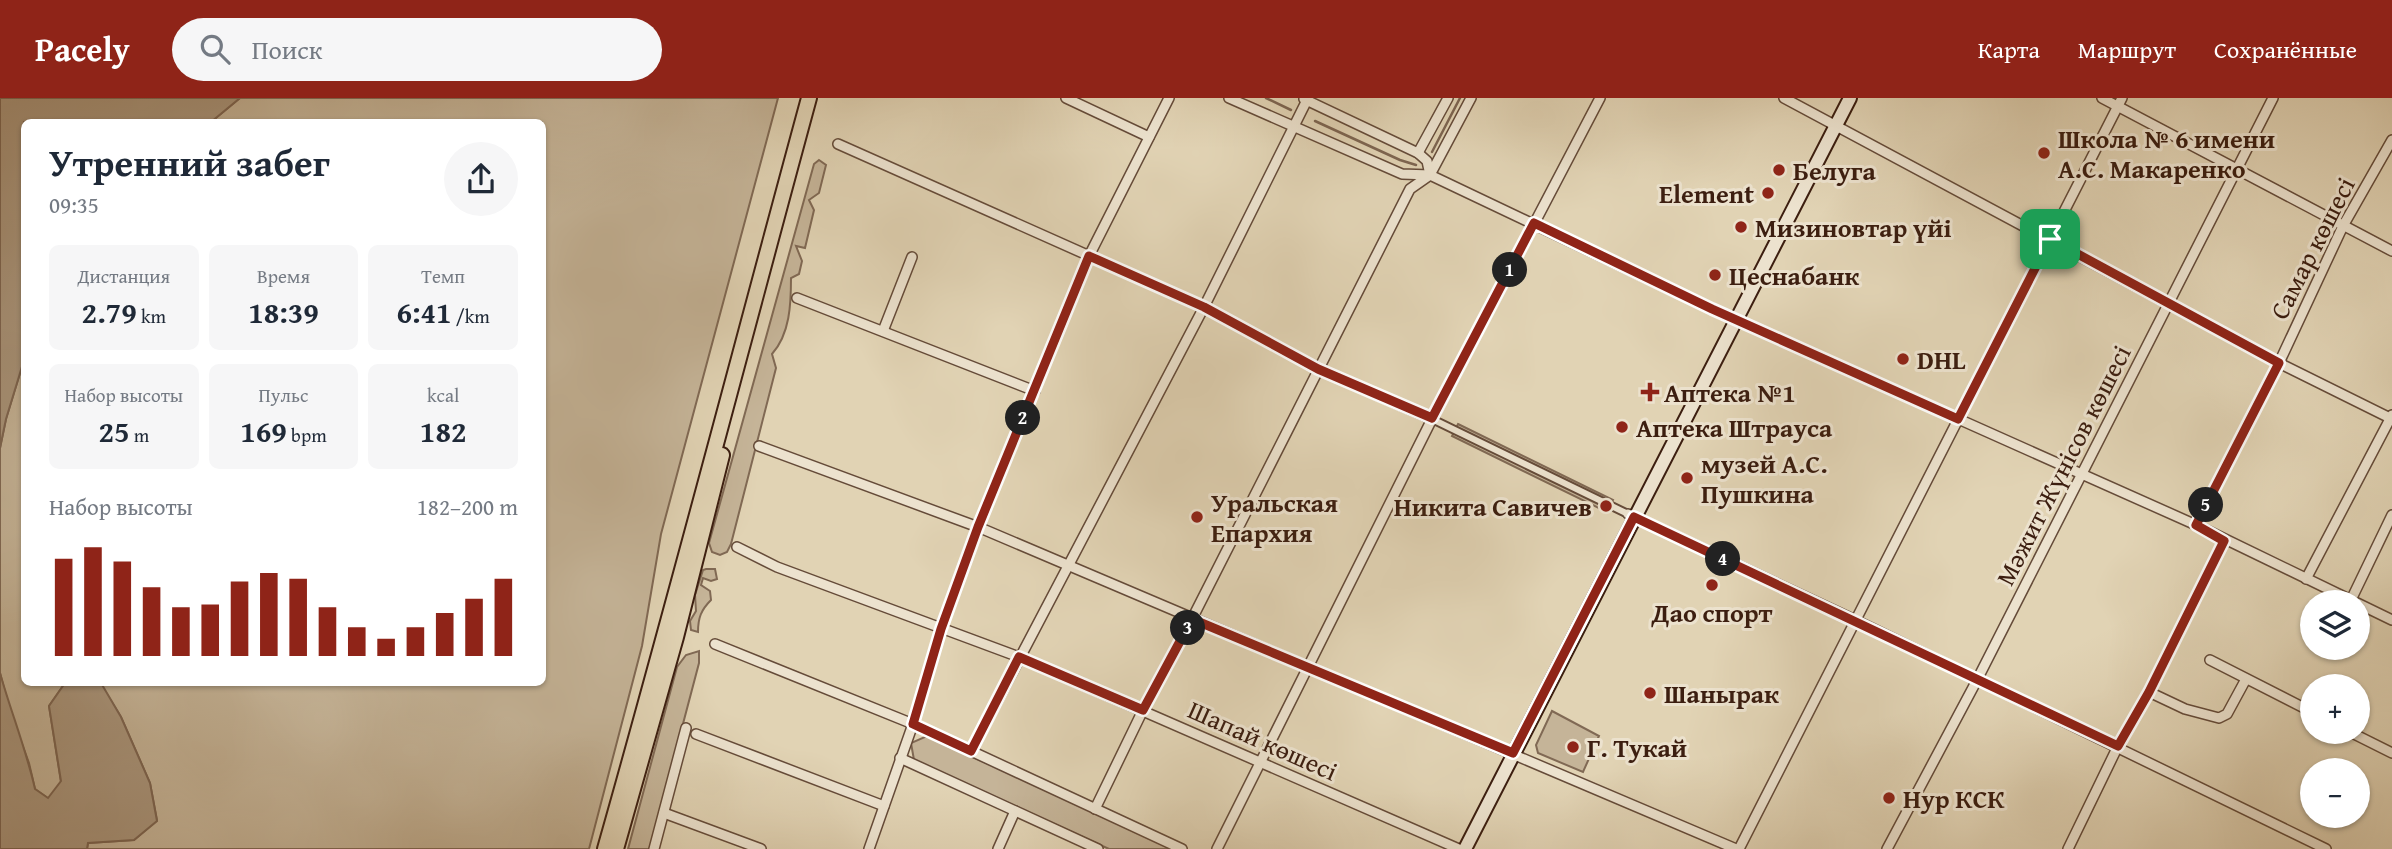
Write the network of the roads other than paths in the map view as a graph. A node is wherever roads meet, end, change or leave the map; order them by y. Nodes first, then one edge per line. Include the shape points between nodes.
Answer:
1 (809, 98) edge
2 (819, 98) edge
3 (1066, 98) edge
4 (1169, 98) edge
5 (1229, 98) edge
6 (1448, 98) edge
7 (1471, 98) edge
8 (1600, 98) edge
9 (1784, 98) edge
10 (1850, 98) edge
11 (2102, 98) edge
12 (2273, 98) edge
13 (1306, 99) edge
14 (2120, 102) edge
15 (1836, 125) junction
16 (1294, 127) junction
17 (1149, 136) junction
18 (2392, 140) edge
19 (838, 144) dead end
20 (1418, 153) junction
21 (2237, 169) junction
22 (1430, 175) junction
23 (1534, 223) junction
24 (2343, 226) junction
25 (2050, 239) junction
26 (2392, 251) edge
27 (1089, 256) junction
28 (912, 257) dead end
29 (797, 298) dead end
30 (2169, 302) junction
31 (1204, 307) junction
32 (1736, 320) junction
33 (883, 331) junction
34 (2279, 363) junction
35 (1318, 369) junction
36 (1035, 391) junction
37 (2391, 417) edge
38 (1432, 418) junction
39 (1958, 419) junction
40 (759, 446) dead end
41 (2081, 474) junction
42 (2392, 515) edge
43 (1631, 516) junction
44 (2196, 525) junction
45 (978, 527) junction
46 (2224, 541) junction
47 (737, 547) dead end
48 (1067, 566) junction
49 (2306, 579) junction
50 (2329, 590) edge
51 (2359, 590) edge
52 (2370, 610) edge
53 (1192, 619) junction
54 (1855, 620) junction
55 (2392, 620) edge
56 (941, 629) junction
57 (715, 644) dead end
58 (1019, 657) junction
59 (2210, 660) dead end
60 (1307, 666) junction
61 (2246, 679) junction
62 (1977, 680) junction
63 (2149, 692) junction
64 (2300, 706) edge
65 (1143, 710) junction
66 (913, 724) junction
67 (686, 728) dead end
68 (696, 734) dead end
69 (2370, 742) edge
70 (2118, 746) junction
71 (971, 751) junction
72 (1513, 753) junction
73 (2392, 753) edge
74 (900, 758) junction
75 (1260, 763) junction
76 (884, 806) junction
77 (1095, 809) junction
78 (1015, 811) junction
79 (664, 813) junction
80 (606, 849) edge
81 (616, 849) edge
82 (654, 849) edge
83 (761, 849) edge
84 (869, 849) edge
85 (998, 849) edge
86 (1098, 849) edge
87 (1182, 849) edge
88 (1217, 849) edge
89 (1459, 849) edge
90 (1465, 849) edge
91 (1737, 849) edge
92 (1887, 849) edge
93 (2068, 849) edge
94 (2326, 849) edge

1 - 80 main road
2 - 81 main road
3 - 17 street
4 - 17 street
5 - 16 street
6 - 20 street
7 - 22 street
8 - 23 street
9 - 15 street
10 - 15 main road
11 - 14 street
12 - 21 street, Мәжит Жүнісов көшесі
13 - 16 street
13 - 20 street
14 - 21 street
14 - 25 street
15 - 25 street
15 - 32 main road
16 - 22 street via 1402,174
16 - 31 street
17 - 27 street
18 - 24 street, Самар көшесі
19 - 27 street
20 - 22 street via 1427,161
21 - 24 street
21 - 30 street, Мәжит Жүнісов көшесі
22 - 23 street
22 - 35 street via 1409,189
23 - 32 street
23 - 38 street
24 - 26 street
24 - 34 street, Самар көшесі
25 - 30 street
25 - 39 street
27 - 31 street
27 - 36 street
28 - 33 street
29 - 33 street
30 - 34 street
30 - 41 street, Мәжит Жүнісов көшесі
31 - 35 street
31 - 48 street
32 - 39 street
32 - 43 main road
33 - 36 street
34 - 37 street
34 - 44 street, Самар көшесі
35 - 38 street
35 - 53 street
36 - 45 street
37 - 49 street
38 - 43 street
38 - 60 street
39 - 41 street
39 - 54 street
40 - 45 street
41 - 44 street
41 - 62 street, Мәжит Жүнісов көшесі
42 - 51 street
43 - 54 street
43 - 72 main road
44 - 46 street
45 - 48 street
45 - 56 street
46 - 49 street
46 - 63 street
47 - 56 street, Шапай көшесі via 776,567
48 - 53 street
48 - 58 street
49 - 50 street
52 - 55 street
53 - 60 street
53 - 65 street
54 - 62 street
54 - 91 street
56 - 58 street, Шапай көшесі
56 - 66 street
57 - 66 street
58 - 65 street, Шапай көшесі
58 - 71 street
59 - 61 street
60 - 72 street
60 - 75 street
61 - 63 street via 2227,714 2219,718
61 - 64 street
62 - 70 street
62 - 92 street, Мәжит Жүнісов көшесі
63 - 70 street
65 - 75 street, Шапай көшесі
65 - 77 street
66 - 71 street
66 - 74 street
67 - 79 street
68 - 76 street
69 - 73 street
70 - 93 street
70 - 94 street
71 - 77 street
72 - 90 main road
72 - 91 street
74 - 76 street
74 - 78 street
75 - 88 street
75 - 89 street, Шапай көшесі
76 - 84 street
77 - 87 street
78 - 85 street
78 - 86 street
79 - 82 street
79 - 83 street

